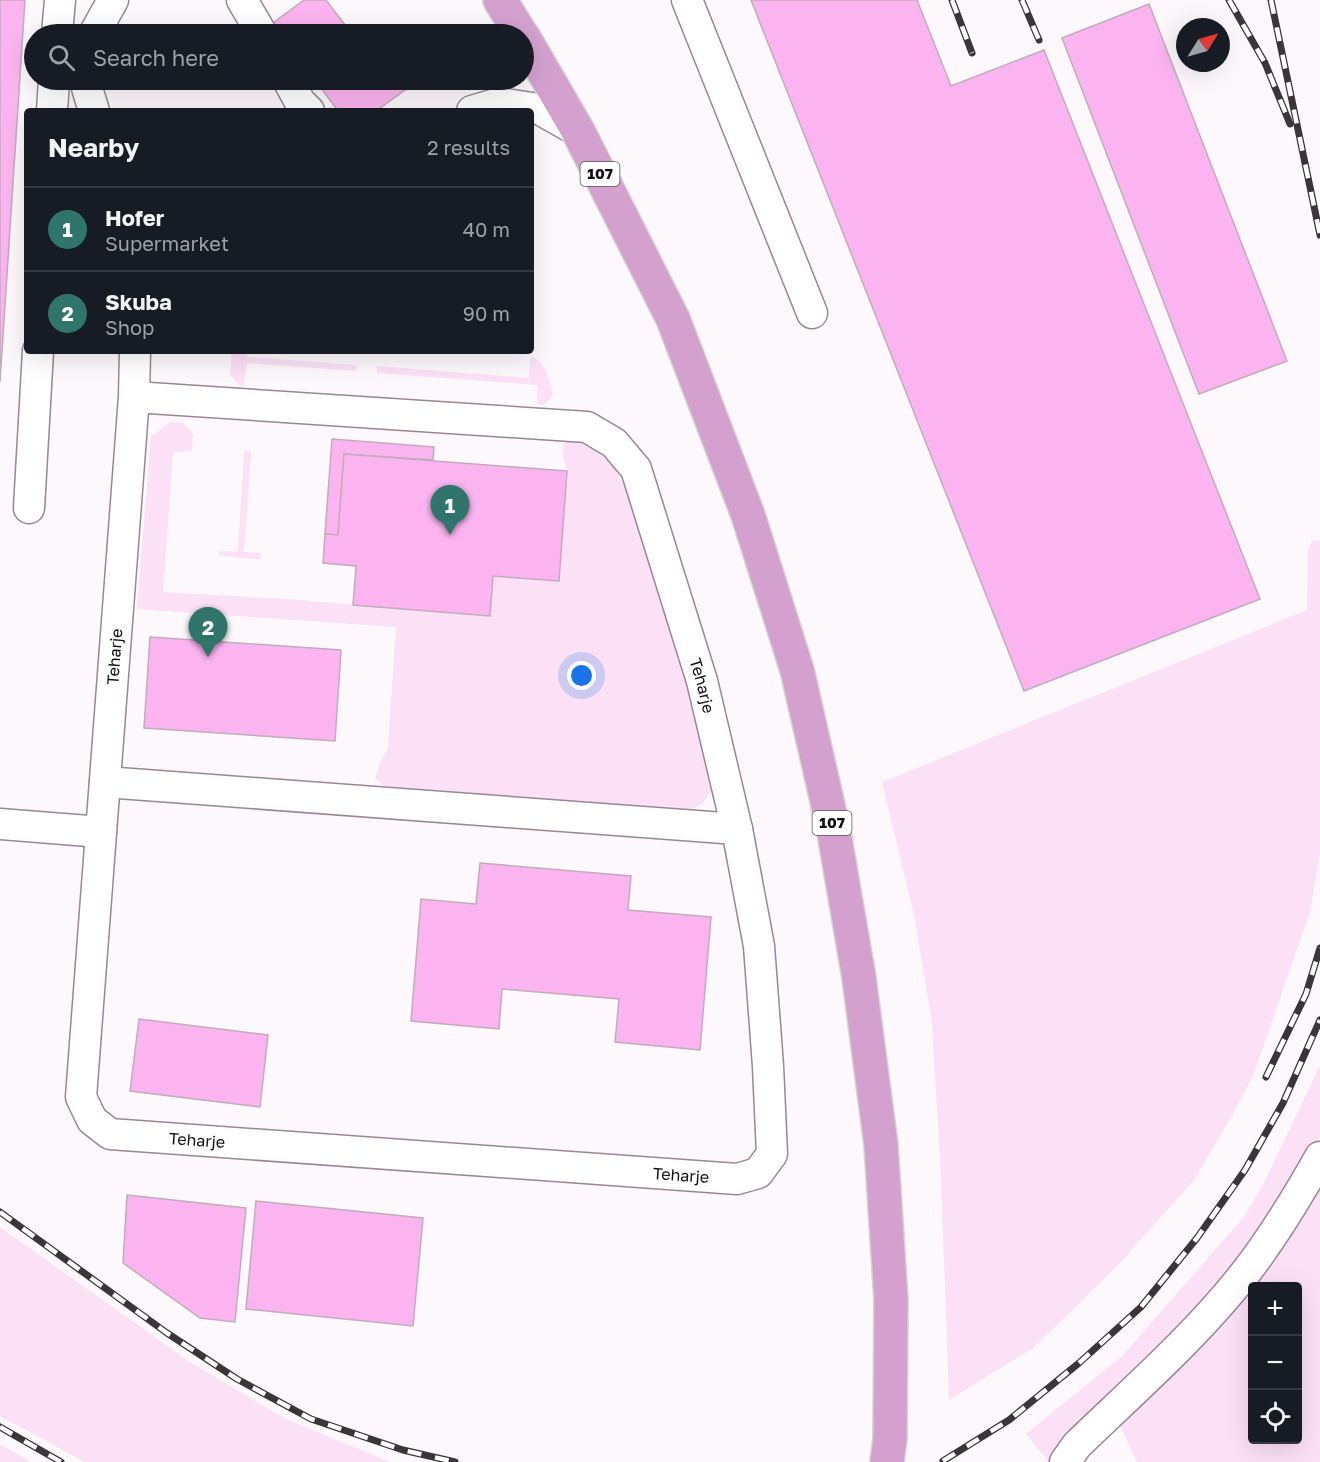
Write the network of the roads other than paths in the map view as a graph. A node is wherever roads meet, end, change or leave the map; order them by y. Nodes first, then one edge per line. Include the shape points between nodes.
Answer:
1 (60, 0) edge
2 (112, 0) edge
3 (242, 0) edge
4 (500, 0) edge
5 (687, 0) edge
6 (58, 24) edge
7 (99, 24) edge
8 (256, 24) edge
9 (515, 24) edge
10 (534, 56) edge
11 (53, 90) edge
12 (88, 90) edge
13 (293, 90) edge
14 (52, 108) edge
15 (93, 108) edge
16 (306, 108) edge
17 (482, 108) edge
18 (532, 108) edge
19 (534, 108) edge
20 (578, 131) junction
21 (812, 313) dead end
22 (38, 354) edge
23 (135, 354) edge
24 (134, 397) junction
25 (29, 507) dead end
26 (105, 782) junction
27 (0, 824) edge
28 (737, 829) junction
29 (101, 832) junction
30 (1320, 1157) edge
31 (887, 1462) edge
32 (1065, 1462) edge

1 - 6 street
2 - 7 street
3 - 8 street
4 - 9 main road, 107
5 - 21 street
10 - 20 main road, 107
11 - 14 street
12 - 15 street
13 - 16 street
17 - 18 street via 499,103
19 - 20 street
20 - 31 main road, 107 via 673,319 747,515 797,670 835,838 882,1145 891,1300
22 - 25 street
23 - 24 street, Teharje
24 - 26 street, Teharje
24 - 28 street, Teharje via 587,427 614,443 636,469 702,681
26 - 28 street
26 - 29 street, Teharje
27 - 29 street
28 - 29 street, Teharje via 759,946 772,1154 758,1173 737,1179 111,1134 92,1120 81,1097
30 - 32 street via 1247,1272 1195,1331 1077,1445

